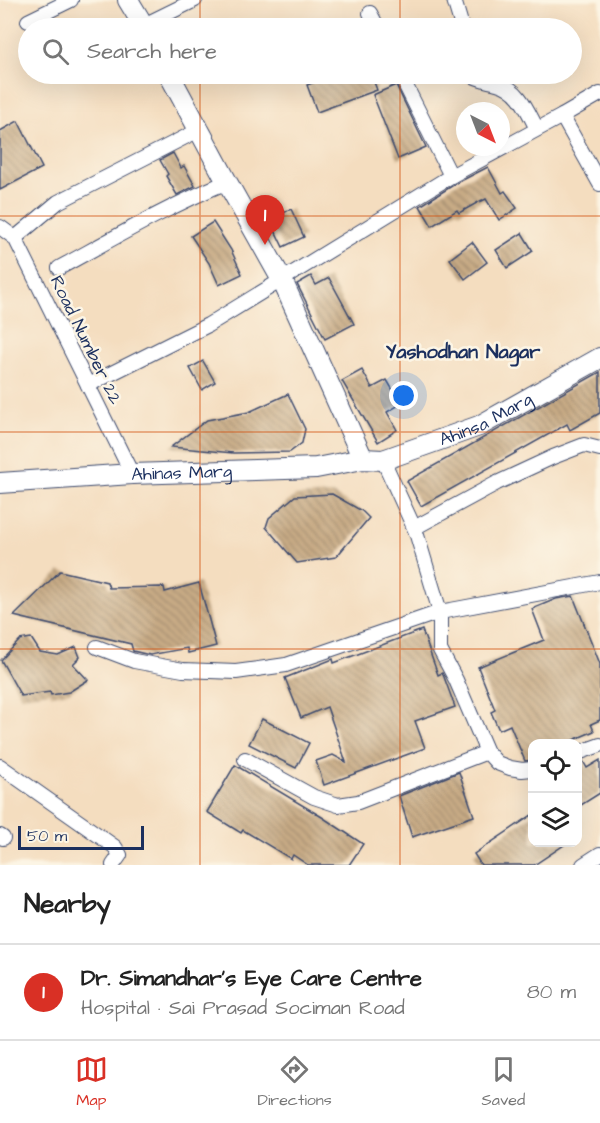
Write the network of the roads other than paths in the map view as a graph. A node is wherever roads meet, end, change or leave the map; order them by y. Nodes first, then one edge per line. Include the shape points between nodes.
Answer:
1 (71, 0) edge
2 (128, 0) edge
3 (195, 0) edge
4 (454, 0) edge
5 (370, 13) dead end
6 (34, 18) edge
7 (137, 18) edge
8 (161, 18) edge
9 (373, 18) edge
10 (459, 18) edge
11 (174, 84) edge
12 (405, 84) edge
13 (500, 84) edge
14 (600, 94) edge
15 (562, 116) junction
16 (537, 129) junction
17 (199, 130) junction
18 (451, 176) junction
19 (227, 182) junction
20 (600, 184) edge
21 (1, 227) edge
22 (15, 238) junction
23 (59, 268) dead end
24 (282, 280) junction
25 (600, 357) edge
26 (88, 385) junction
27 (600, 449) edge
28 (373, 460) junction
29 (132, 474) junction
30 (0, 483) edge
31 (416, 532) junction
32 (600, 582) edge
33 (440, 612) junction
34 (97, 647) dead end
35 (600, 745) edge
36 (487, 752) junction
37 (582, 752) edge
38 (245, 759) dead end
39 (0, 766) edge
40 (528, 769) edge
41 (600, 854) edge
42 (113, 865) edge
43 (583, 865) edge

1 - 6 street
2 - 7 street
3 - 8 street
4 - 10 street
5 - 9 street
11 - 17 street
12 - 18 street
13 - 16 street via 521,98
14 - 15 street
15 - 16 street
15 - 20 street
16 - 18 street
17 - 19 street
17 - 22 street via 58,202
18 - 24 street
19 - 23 street
19 - 24 street
21 - 22 street, Road Number 22
22 - 26 street, Road Number 22
24 - 26 street via 208,325
24 - 28 street
25 - 28 street, Ahinsa Marg via 479,426
26 - 29 street, Road Number 22
27 - 31 street via 584,445 553,457 416,527
28 - 29 street, Ahinas Marg via 316,468
28 - 31 street
29 - 30 street, Ahinas Marg
31 - 33 street
32 - 33 street
33 - 34 street via 286,665 236,672 183,670 134,661
33 - 36 street via 440,650
35 - 37 street
36 - 38 street via 358,802 338,805 314,797
36 - 40 street via 497,763
39 - 42 street via 116,847 120,855
41 - 43 street

